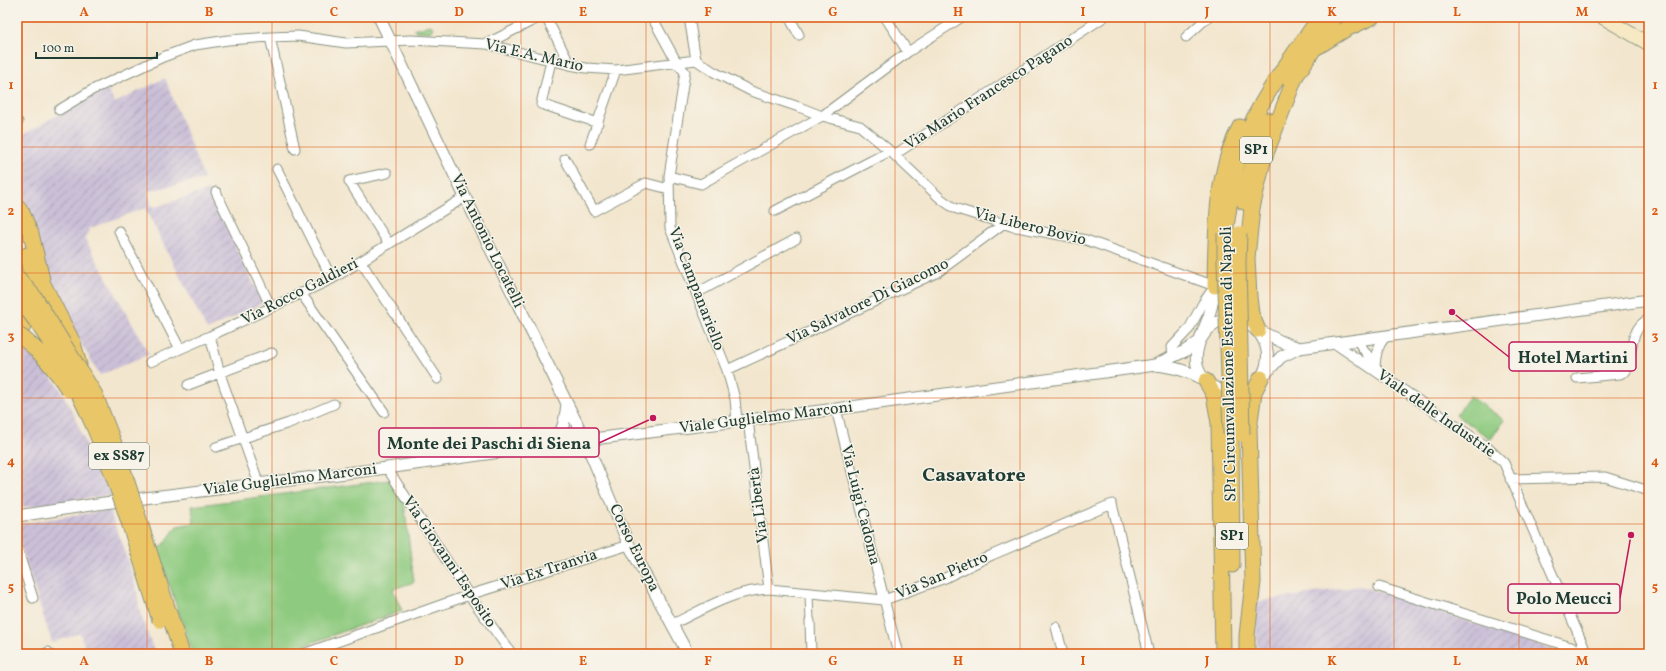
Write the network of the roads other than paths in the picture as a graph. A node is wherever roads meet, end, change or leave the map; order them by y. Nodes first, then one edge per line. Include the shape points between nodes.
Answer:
1 (379, 17) edge
2 (540, 17) edge
3 (546, 17) edge
4 (652, 17) edge
5 (689, 17) edge
6 (789, 17) edge
7 (885, 17) edge
8 (962, 17) edge
9 (1104, 17) edge
10 (1208, 17) edge
11 (1313, 17) edge
12 (1320, 17) edge
13 (1335, 17) edge
14 (1372, 17) edge
15 (1602, 17) edge
16 (950, 20) edge
17 (799, 35) dead end
18 (1308, 35) junction
19 (270, 37) junction
20 (1186, 37) dead end
21 (391, 41) junction
22 (486, 44) junction
23 (1649, 44) edge
24 (1313, 50) junction
25 (908, 52) junction
26 (696, 60) junction
27 (551, 61) junction
28 (677, 63) junction
29 (570, 65) junction
30 (616, 70) junction
31 (1281, 74) junction
32 (1296, 75) junction
33 (59, 110) dead end
34 (822, 116) junction
35 (598, 123) junction
36 (590, 144) dead end
37 (295, 149) dead end
38 (892, 153) junction
39 (566, 159) dead end
40 (277, 169) dead end
41 (387, 173) dead end
42 (669, 176) junction
43 (669, 189) junction
44 (216, 192) dead end
45 (465, 197) junction
46 (17, 206) edge
47 (775, 211) dead end
48 (17, 224) edge
49 (1003, 224) junction
50 (119, 231) dead end
51 (1232, 234) junction
52 (796, 239) dead end
53 (389, 244) junction
54 (17, 248) edge
55 (360, 262) junction
56 (29, 264) junction
57 (17, 277) edge
58 (332, 279) junction
59 (1214, 286) junction
60 (301, 293) junction
61 (697, 293) junction
62 (17, 296) edge
63 (1649, 300) edge
64 (271, 307) junction
65 (1649, 319) edge
66 (1258, 330) junction
67 (17, 335) edge
68 (210, 336) junction
69 (1385, 336) junction
70 (1357, 340) junction
71 (1199, 342) junction
72 (1334, 343) junction
73 (1299, 348) junction
74 (180, 349) junction
75 (272, 353) dead end
76 (1173, 357) junction
77 (150, 362) dead end
78 (1155, 365) junction
79 (80, 368) junction
80 (727, 370) junction
81 (1378, 371) junction
82 (220, 374) junction
83 (1261, 378) junction
84 (1577, 378) dead end
85 (438, 379) dead end
86 (1206, 381) junction
87 (188, 385) dead end
88 (334, 404) dead end
89 (567, 404) junction
90 (836, 409) junction
91 (384, 412) dead end
92 (743, 420) junction
93 (92, 423) junction
94 (243, 439) junction
95 (585, 440) junction
96 (550, 445) junction
97 (216, 447) dead end
98 (387, 468) junction
99 (1510, 480) junction
100 (259, 484) junction
101 (1649, 491) edge
102 (17, 516) edge
103 (629, 544) junction
104 (17, 548) edge
105 (1378, 587) dead end
106 (769, 590) junction
107 (809, 594) junction
108 (469, 596) junction
109 (33, 598) dead end
110 (884, 600) junction
111 (810, 621) joint
112 (673, 624) junction
113 (1056, 627) dead end
114 (1237, 643) edge
115 (1587, 653) edge
116 (171, 654) edge
117 (182, 654) edge
118 (303, 654) edge
119 (512, 654) edge
120 (688, 654) edge
121 (811, 654) edge
122 (898, 654) edge
123 (1063, 654) edge
124 (1149, 654) edge
125 (1223, 654) edge
126 (1247, 654) edge

1 - 21 street, Via Antonio Locatelli
2 - 22 street
3 - 29 street
4 - 28 street
5 - 26 street
6 - 17 street
7 - 25 street
8 - 16 street
9 - 38 street, Via Mario Francesco Pagano
10 - 20 street
11 - 18 highway
12 - 18 highway, SP1 Circumvallazione Esterna di Napoli / SP1
13 - 24 highway, SP1 Circumvallazione Esterna di Napoli / SP1
14 - 24 highway via 1346,29
15 - 23 main road
16 - 25 street
18 - 31 highway, SP1 Circumvallazione Esterna di Napoli / SP1
19 - 21 street, Via E.A. Mario via 298,36 346,43
19 - 33 street, Via E.A. Mario via 196,45 169,54 92,90
19 - 37 street
21 - 22 street, Via E.A. Mario
21 - 45 street, Via Antonio Locatelli
22 - 27 street, Via E.A. Mario
24 - 32 highway, SP1 Circumvallazione Esterna di Napoli / SP1
25 - 34 street
26 - 28 street
26 - 34 street, Via Libero Bovio via 751,91
27 - 29 street, Via E.A. Mario
27 - 35 street via 541,104
28 - 30 street, Via E.A. Mario
28 - 42 street, Via Campanariello via 685,72
29 - 30 street, Via E.A. Mario
30 - 35 street
31 - 51 highway, SP1 Circumvallazione Esterna di Napoli / SP1 via 1259,108 1244,141 1235,171
31 - 59 highway via 1244,119 1235,135 1227,159 1216,226
32 - 51 highway, SP1 Circumvallazione Esterna di Napoli / SP1 via 1272,112 1257,146
32 - 66 highway via 1263,161 1252,208 1247,258 1251,314
34 - 38 street, Via Libero Bovio via 860,126
34 - 42 street via 701,184
35 - 36 street
38 - 47 street, Via Mario Francesco Pagano
38 - 49 street, Via Libero Bovio via 954,208
39 - 43 street via 594,211 646,184
40 - 58 street
41 - 53 street via 349,181
42 - 43 street, Via Campanariello
43 - 61 street, Via Campanariello via 670,228
44 - 64 street
45 - 53 street, Via Rocco Galdieri
45 - 89 street, Via Antonio Locatelli
46 - 79 highway via 31,234 44,284 73,343
48 - 56 highway
49 - 59 street, Via Libero Bovio via 1086,240
49 - 80 street, Via Salvatore Di Giacomo via 938,272
50 - 74 street
51 - 114 highway, SP1 Circumvallazione Esterna di Napoli / SP1, bridge via 1225,262 1236,434
52 - 61 street
53 - 55 street, Via Rocco Galdieri
54 - 56 highway
55 - 58 street, Via Rocco Galdieri
55 - 85 street
56 - 67 highway via 32,284 30,306 24,327
57 - 79 highway, ex SS87, bridge via 35,298
58 - 60 street, Via Rocco Galdieri
59 - 71 street via 1213,302
59 - 76 street via 1190,329 1172,347
60 - 64 street, Via Rocco Galdieri
60 - 91 street
61 - 80 street, Via Campanariello
62 - 93 highway, ex SS87, bridge via 62,359 84,401
63 - 69 street
64 - 68 street, Via Rocco Galdieri
65 - 84 street via 1638,327 1626,371 1620,374
66 - 71 street via 1246,322 1218,322 1207,330
66 - 73 street
66 - 83 street via 1265,342 1268,356
67 - 93 highway, bridge via 30,342 52,366
68 - 74 street, Via Rocco Galdieri
68 - 82 street
69 - 70 street
69 - 81 street via 1378,346
70 - 72 street
70 - 81 street
71 - 76 street, Viale Guglielmo Marconi
71 - 86 street via 1196,356 1198,369
72 - 73 street
72 - 81 street, Viale delle Industrie
73 - 83 street via 1281,357
74 - 77 street, Via Rocco Galdieri
75 - 82 street
76 - 78 street, Viale Guglielmo Marconi
78 - 86 street, Viale Guglielmo Marconi via 1172,366
78 - 90 street, Viale Guglielmo Marconi
79 - 117 highway, ex SS87, bridge via 95,395 118,454
80 - 92 street, Via Campanariello
81 - 99 street, Viale delle Industrie via 1487,447 1504,463
82 - 87 street
82 - 94 street
83 - 86 street via 1245,389 1232,392 1218,389
83 - 114 highway via 1254,392 1249,428 1253,582
86 - 125 highway via 1214,395 1219,423
88 - 94 street
89 - 95 street, Via Antonio Locatelli
89 - 96 street via 562,432
90 - 92 street, Viale Guglielmo Marconi
90 - 110 street, Via Luigi Cadoma
92 - 95 street, Viale Guglielmo Marconi
92 - 106 street, Via Libertà
93 - 116 highway, ex SS87, bridge via 107,458
94 - 97 street
94 - 100 street
95 - 96 street, Viale Guglielmo Marconi
95 - 103 street, Corso Europa
96 - 98 street, Viale Guglielmo Marconi
98 - 100 street, Viale Guglielmo Marconi
98 - 108 street, Via Giovanni Esposito
99 - 101 street via 1605,477
99 - 115 street, Viale delle Industrie
100 - 102 street, Viale Guglielmo Marconi
103 - 108 street, Via Ex Tranvia
103 - 112 street, Corso Europa
104 - 109 street
105 - 115 street
106 - 107 street, Via San Pietro
106 - 112 street, Via San Pietro via 735,594
107 - 110 street, Via San Pietro
107 - 111 street
108 - 118 street, Via Ex Tranvia
108 - 119 street, Via Giovanni Esposito
110 - 122 street, Via Luigi Cadoma
110 - 124 street, Via San Pietro via 945,578 1112,504
111 - 121 street
112 - 120 street, Corso Europa
113 - 123 street
114 - 126 highway

